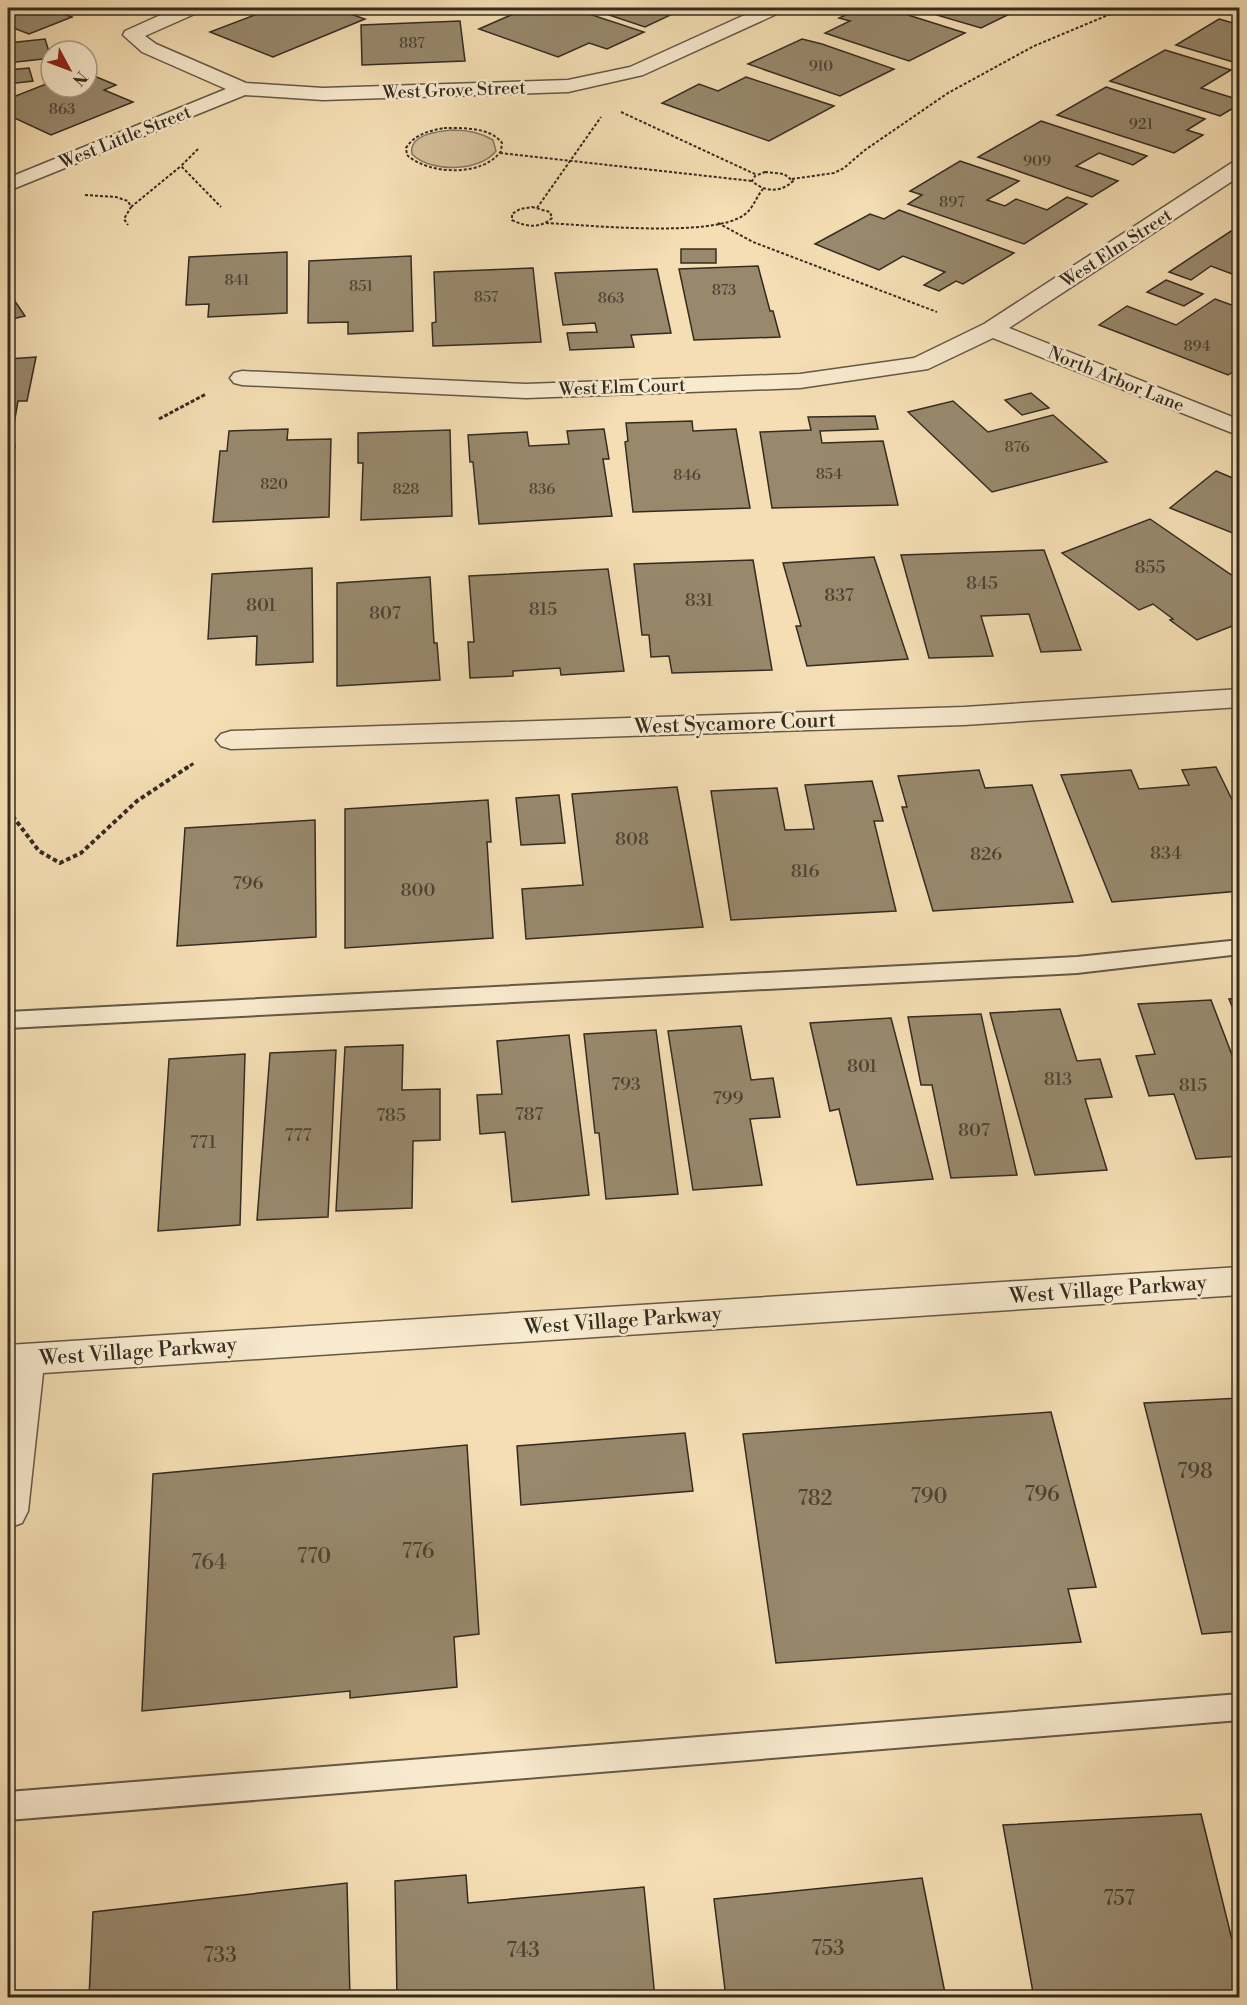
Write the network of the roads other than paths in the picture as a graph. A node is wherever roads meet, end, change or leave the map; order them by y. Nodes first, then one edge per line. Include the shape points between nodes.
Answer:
1 (192, 8) edge
2 (774, 8) edge
3 (243, 89) junction
4 (1239, 166) edge
5 (8, 185) edge
6 (992, 329) junction
7 (242, 378) road end
8 (1239, 429) edge
9 (1239, 698) edge
10 (231, 740) road end
11 (1239, 947) edge
12 (8, 1020) edge
13 (1239, 1281) edge
14 (16, 1359) edge
15 (8, 1511) edge
16 (1239, 1707) edge
17 (8, 1806) edge

1 - 3 street, West Grove Street via 132,35 149,48
2 - 3 street, West Grove Street via 636,71 568,86 323,94
3 - 5 street, West Little Street
4 - 6 street, West Elm Street
6 - 7 street, West Elm Court via 920,364 800,381 526,391
6 - 8 street, North Arbor Lane
9 - 10 street, West Sycamore Court via 964,716
11 - 12 lane via 1077,965
13 - 14 street, West Village Parkway
14 - 15 street
16 - 17 lane

